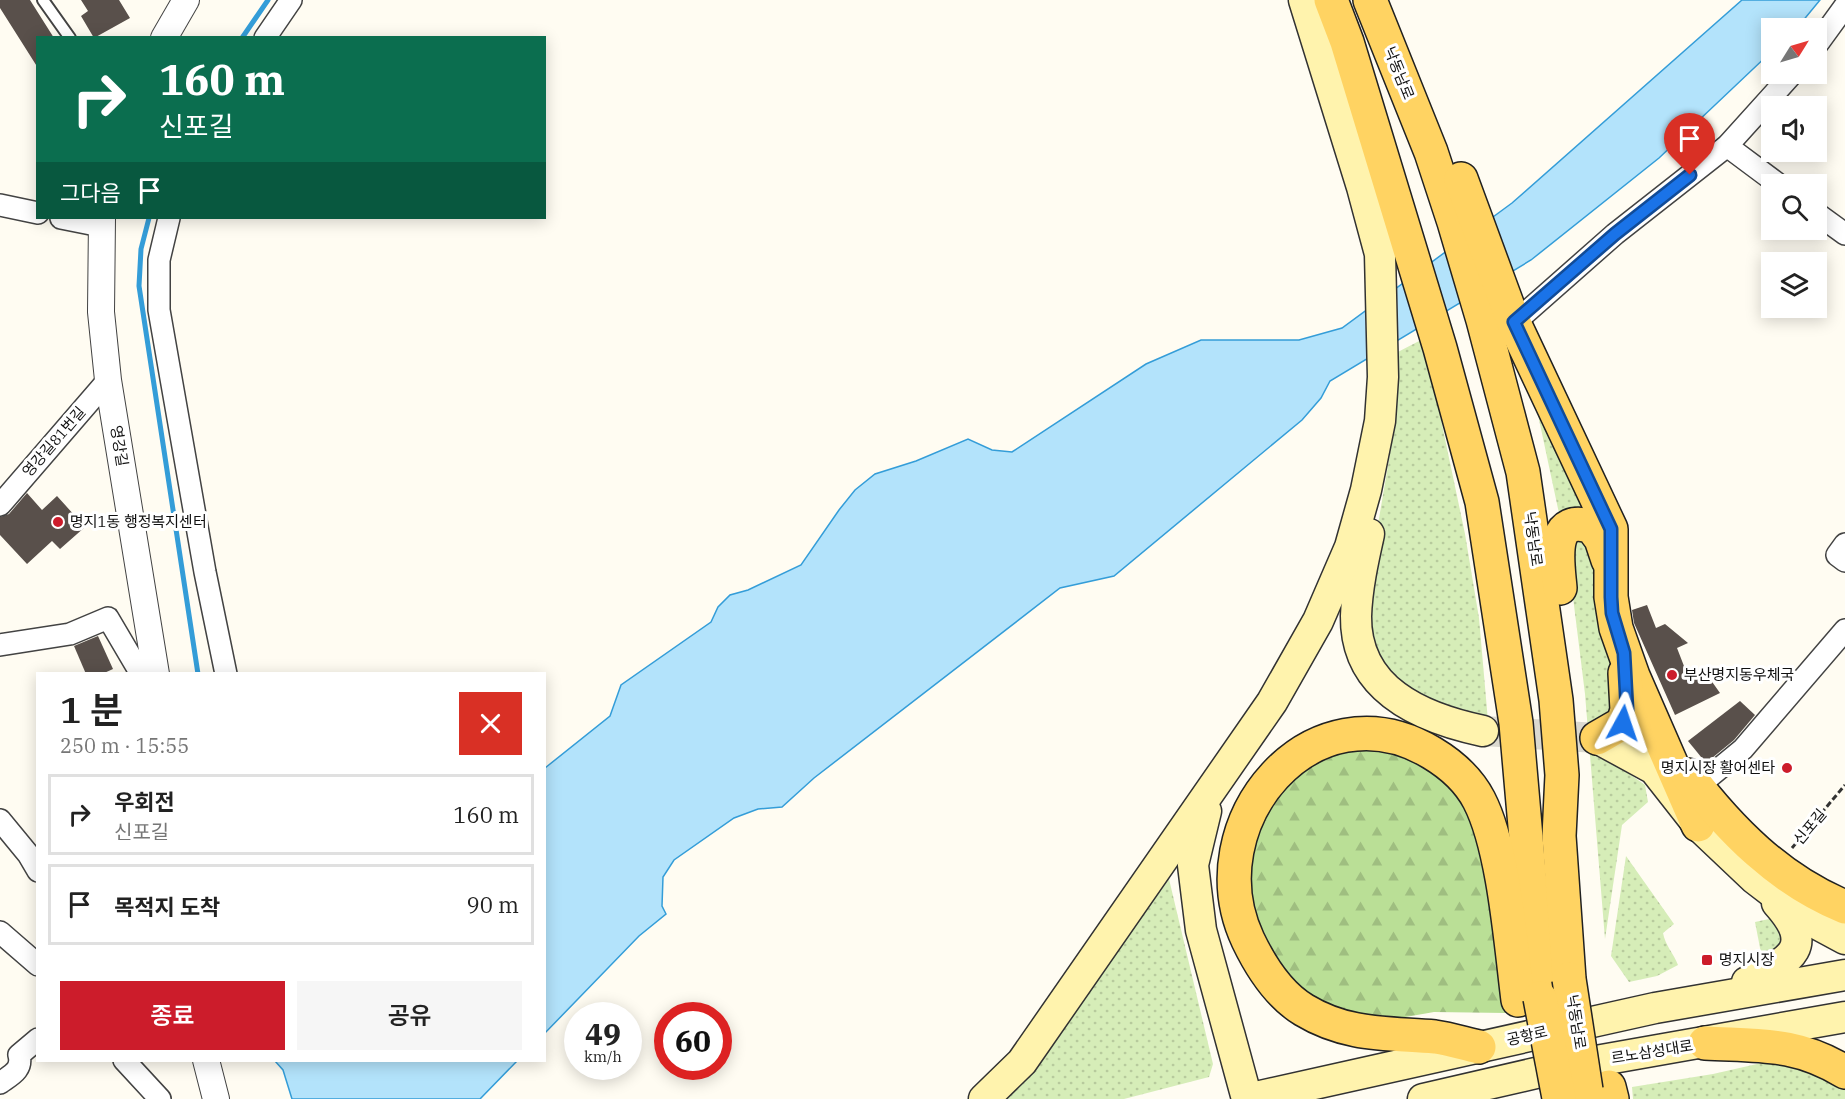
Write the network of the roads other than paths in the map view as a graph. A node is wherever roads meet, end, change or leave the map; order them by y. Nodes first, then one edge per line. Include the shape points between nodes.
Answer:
1 (43, 0) edge
2 (186, 0) edge
3 (291, 0) edge
4 (1304, 0) edge
5 (1331, 0) edge
6 (1370, 0) edge
7 (1381, 0) edge
8 (1845, 6) edge
9 (1827, 31) edge
10 (69, 36) edge
11 (165, 36) edge
12 (266, 36) edge
13 (1783, 84) edge
14 (1727, 146) junction
15 (1765, 174) edge
16 (0, 205) edge
17 (36, 213) edge
18 (1464, 218) junction
19 (71, 219) edge
20 (169, 219) edge
21 (1827, 221) edge
22 (101, 222) edge
23 (1845, 234) edge
24 (1394, 249) junction
25 (1502, 316) junction
26 (108, 380) junction
27 (1372, 463) junction
28 (0, 504) edge
29 (1845, 544) edge
30 (1845, 561) edge
31 (1612, 573) junction
32 (1845, 630) edge
33 (0, 645) edge
34 (1624, 653) junction
35 (140, 672) edge
36 (156, 672) edge
37 (226, 672) edge
38 (1556, 700) junction
39 (1483, 730) tunnel mouth
40 (1597, 738) joint
41 (1662, 740) junction
42 (1698, 787) junction
43 (1209, 796) junction
44 (1698, 825) junction
45 (3, 831) edge
46 (36, 868) edge
47 (1766, 873) junction
48 (1845, 907) edge
49 (0, 932) edge
50 (1845, 939) edge
51 (36, 963) edge
52 (1845, 975) edge
53 (1723, 994) junction
54 (1529, 999) junction
55 (1845, 1017) edge
56 (36, 1041) edge
57 (1705, 1043) junction
58 (1479, 1047) junction
59 (126, 1062) edge
60 (207, 1062) edge
61 (1845, 1072) edge
62 (0, 1083) edge
63 (1586, 1095) edge
64 (160, 1099) edge
65 (216, 1099) edge
66 (984, 1099) edge
67 (1247, 1099) edge
68 (1423, 1099) edge
69 (1537, 1099) edge

1 - 10 lane
2 - 11 street
3 - 12 street
4 - 24 main road via 1362,187
5 - 24 main road, 낙동남로 via 1347,42
6 - 18 main road, 낙동남로 via 1431,152
7 - 18 main road via 1395,23
8 - 9 street
13 - 14 street
14 - 15 street
14 - 25 street
16 - 17 street
18 - 25 main road, 낙동남로
19 - 22 street
20 - 37 street via 159,260 159,310
21 - 23 street
22 - 26 street, 영강길 via 101,312
24 - 27 main road
24 - 54 main road, 낙동남로 via 1440,348 1482,502 1510,675
25 - 31 main road via 1611,529
25 - 38 main road, 낙동남로
26 - 28 street, 영강길81번길
26 - 36 street, 영강길
27 - 39 main road via 1375,505 1357,610 1362,653 1389,692 1416,710 1445,723
27 - 43 main road via 1350,547 1318,621 1272,702
29 - 30 street via 1837,555
31 - 34 main road via 1612,613
31 - 38 main road via 1601,539 1592,527 1574,526 1562,534 1556,550 1569,665
32 - 42 street via 1743,749
33 - 35 street via 70,634 108,618
34 - 40 main road via 1625,718 1621,726
34 - 41 main road
38 - 63 main road, 낙동남로, bridge via 1562,775 1559,836 1579,978
40 - 44 main road via 1654,769
41 - 42 main road
41 - 44 main road
42 - 47 main road
43 - 66 main road via 1022,1062
43 - 67 main road via 1193,865 1201,930
44 - 47 main road
45 - 46 street via 28,854
47 - 48 main road
47 - 50 main road via 1796,911
47 - 53 main road via 1789,916 1796,945 1785,962
49 - 51 street
52 - 53 main road, 공항로
53 - 58 main road, 공항로
54 - 58 main road via 1488,823 1479,800 1461,774 1420,746 1394,737 1367,734 1338,738 1311,748 1266,782 1241,830 1235,858 1235,899 1256,957 1276,985 1302,1009 1335,1025 1367,1034 1438,1038
54 - 63 main road, 낙동남로, bridge
54 - 69 main road
55 - 57 main road
56 - 62 street via 19,1055 17,1070
57 - 61 main road via 1792,1048 1828,1061
57 - 68 main road, 르노삼성대로 via 1562,1066
58 - 67 main road, 공항로
59 - 64 street
60 - 65 street

